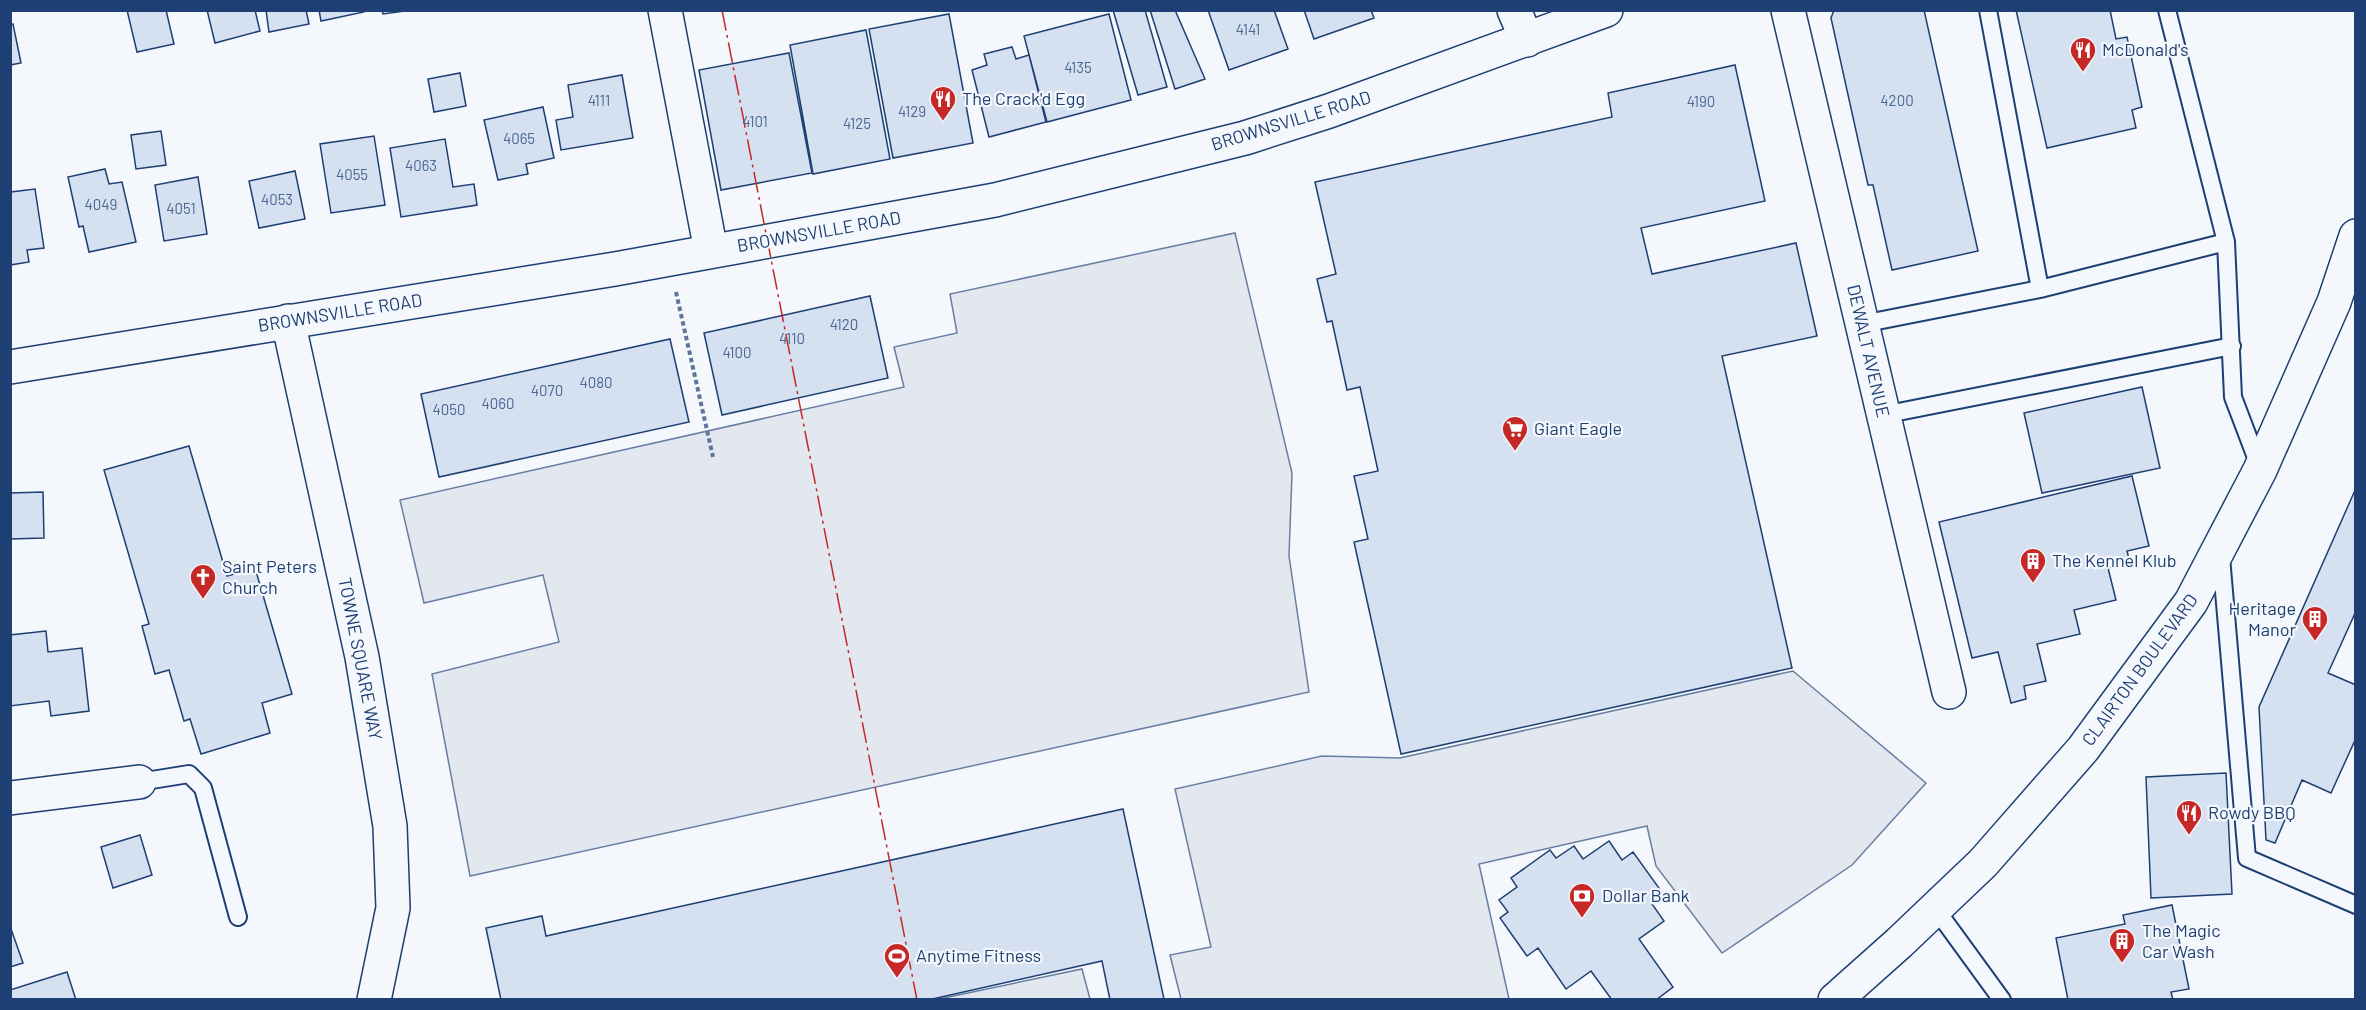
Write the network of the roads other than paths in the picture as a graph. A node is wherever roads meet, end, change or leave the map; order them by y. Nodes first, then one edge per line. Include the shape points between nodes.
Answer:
1 (665, 10) edge
2 (1514, 10) edge
3 (1606, 10) edge
4 (1788, 10) edge
5 (1988, 10) edge
6 (2167, 10) edge
7 (1527, 40) junction
8 (2355, 236) edge
9 (2226, 242) junction
10 (711, 251) junction
11 (2040, 289) junction
12 (288, 321) junction
13 (1862, 324) junction
14 (2232, 346) junction
15 (10, 367) edge
16 (1883, 415) junction
17 (2260, 470) junction
18 (2220, 547) junction
19 (1949, 692) dead end
20 (139, 782) joint
21 (10, 798) edge
22 (2355, 905) edge
23 (1935, 908) junction
24 (238, 917) dead end
25 (374, 999) edge
26 (1835, 999) edge
27 (2002, 999) edge

1 - 10 main road
2 - 7 main road
3 - 7 main road, BROWNSVILLE ROAD
4 - 13 main road, DEWALT AVENUE
5 - 11 lane
6 - 9 lane
7 - 10 main road, BROWNSVILLE ROAD via 1245,138 994,200
8 - 17 main road, CLAIRTON BOULEVARD via 2334,302
9 - 11 lane
9 - 14 lane
10 - 12 main road, BROWNSVILLE ROAD
11 - 13 lane
12 - 15 main road, BROWNSVILLE ROAD
12 - 25 main road, TOWNE SQUARE WAY via 362,657 390,826 393,908
13 - 16 main road, DEWALT AVENUE
14 - 16 lane
14 - 17 lane via 2233,397
16 - 19 main road, DEWALT AVENUE
17 - 18 main road, CLAIRTON BOULEVARD
18 - 22 lane via 2247,858
18 - 23 main road, CLAIRTON BOULEVARD via 2191,602 2083,750 1983,863
20 - 21 main road
20 - 24 lane via 189,774 203,788
23 - 26 main road, CLAIRTON BOULEVARD
23 - 27 lane

